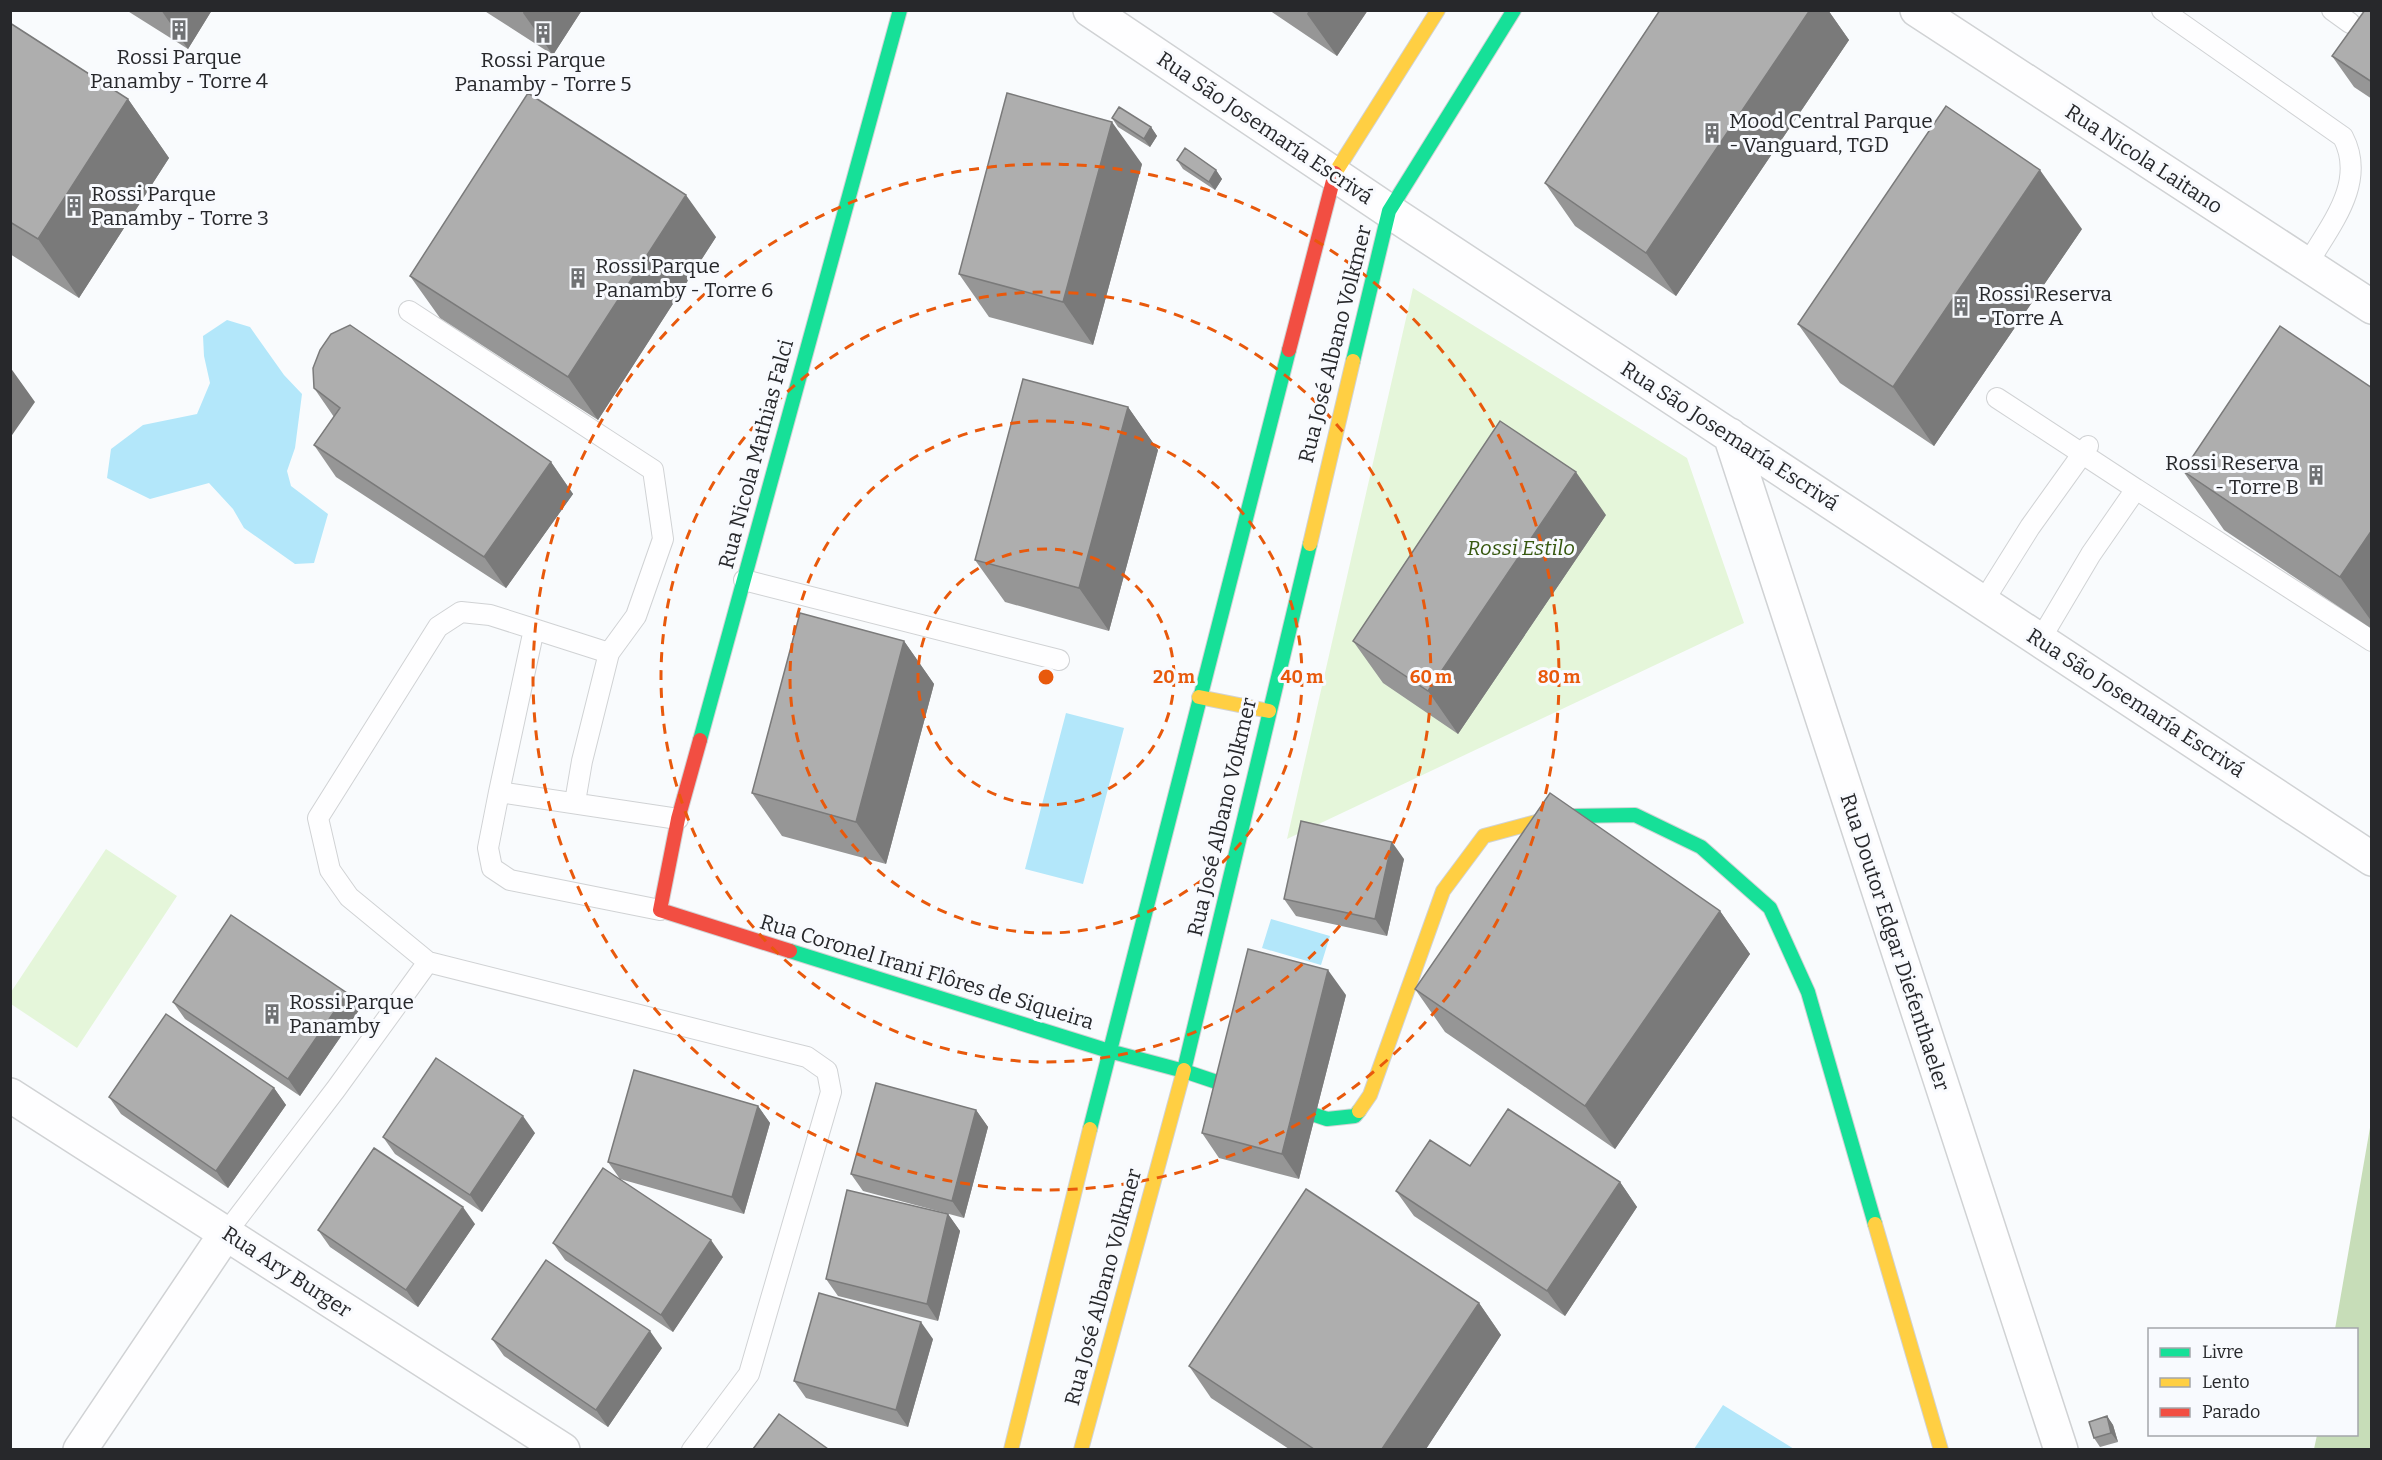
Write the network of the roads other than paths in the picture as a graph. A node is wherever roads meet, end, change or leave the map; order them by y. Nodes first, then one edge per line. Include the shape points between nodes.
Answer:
1 (900, 10) edge
2 (1090, 10) edge
3 (1438, 10) edge
4 (1514, 10) edge
5 (1917, 10) edge
6 (2162, 10) edge
7 (2332, 10) edge
8 (2350, 23) dead end
9 (1334, 174) junction
10 (1389, 211) junction
11 (2307, 265) junction
12 (2372, 307) edge
13 (408, 311) dead end
14 (1997, 398) dead end
15 (1730, 435) junction
16 (2085, 450) junction
17 (2136, 489) junction
18 (744, 580) junction
19 (1983, 602) junction
20 (534, 629) junction
21 (2040, 640) junction
22 (2372, 641) edge
23 (609, 653) junction
24 (1059, 660) dead end
25 (1199, 697) junction
26 (1269, 711) junction
27 (499, 792) junction
28 (575, 802) junction
29 (678, 819) junction
30 (2372, 859) edge
31 (660, 910) junction
32 (428, 962) junction
33 (1109, 1051) junction
34 (1184, 1071) junction
35 (10, 1095) edge
36 (226, 1233) junction
37 (80, 1449) edge
38 (563, 1449) edge
39 (692, 1449) edge
40 (1011, 1449) edge
41 (1081, 1449) edge
42 (1941, 1449) edge
43 (2061, 1449) edge

1 - 18 street, Rua Nicola Mathias Falci
2 - 9 street, Rua São Josemaría Escrivá
3 - 9 street, Rua José Albano Volkmer
4 - 10 street, Rua José Albano Volkmer
5 - 11 street, Rua Nicola Laitano
6 - 11 lane via 2343,137 2352,165 2348,193
7 - 8 lane
9 - 10 street, Rua São Josemaría Escrivá
9 - 25 street, Rua José Albano Volkmer
10 - 15 street, Rua São Josemaría Escrivá
10 - 26 street, Rua José Albano Volkmer
11 - 12 street, Rua Nicola Laitano
13 - 23 lane via 653,470 663,539 636,616
14 - 16 lane
15 - 19 street, Rua São Josemaría Escrivá
15 - 43 street, Rua Doutor Edgar Diefenthaeler
16 - 17 lane
16 - 19 lane
17 - 21 lane via 2091,554
17 - 22 lane
18 - 24 lane
18 - 29 street, Rua Nicola Mathias Falci
19 - 21 street, Rua São Josemaría Escrivá
20 - 23 lane
20 - 27 lane
20 - 32 lane via 490,615 461,612 438,627 318,818 330,870 349,897
21 - 30 street, Rua São Josemaría Escrivá
23 - 28 lane
25 - 26 street
25 - 33 street, Rua José Albano Volkmer
26 - 34 street, Rua José Albano Volkmer
27 - 28 lane
27 - 31 lane via 489,848 492,867 510,880
28 - 29 lane
29 - 31 street, Rua Nicola Mathias Falci
31 - 33 street, Rua Coronel Irani Flôres de Siqueira
32 - 36 lane
32 - 39 lane via 807,1057 826,1071 831,1092 749,1374
33 - 34 street, Rua Coronel Irani Flôres de Siqueira
33 - 40 street, Rua José Albano Volkmer
34 - 41 street, Rua José Albano Volkmer
34 - 42 street, Rua Coronel Irani Flôres de Siqueira via 1327,1119 1355,1116 1370,1095 1443,891 1484,836 1559,816 1635,815 1701,848 1770,908 1808,992
35 - 36 street, Rua Ary Burger
36 - 37 street
36 - 38 street, Rua Ary Burger

